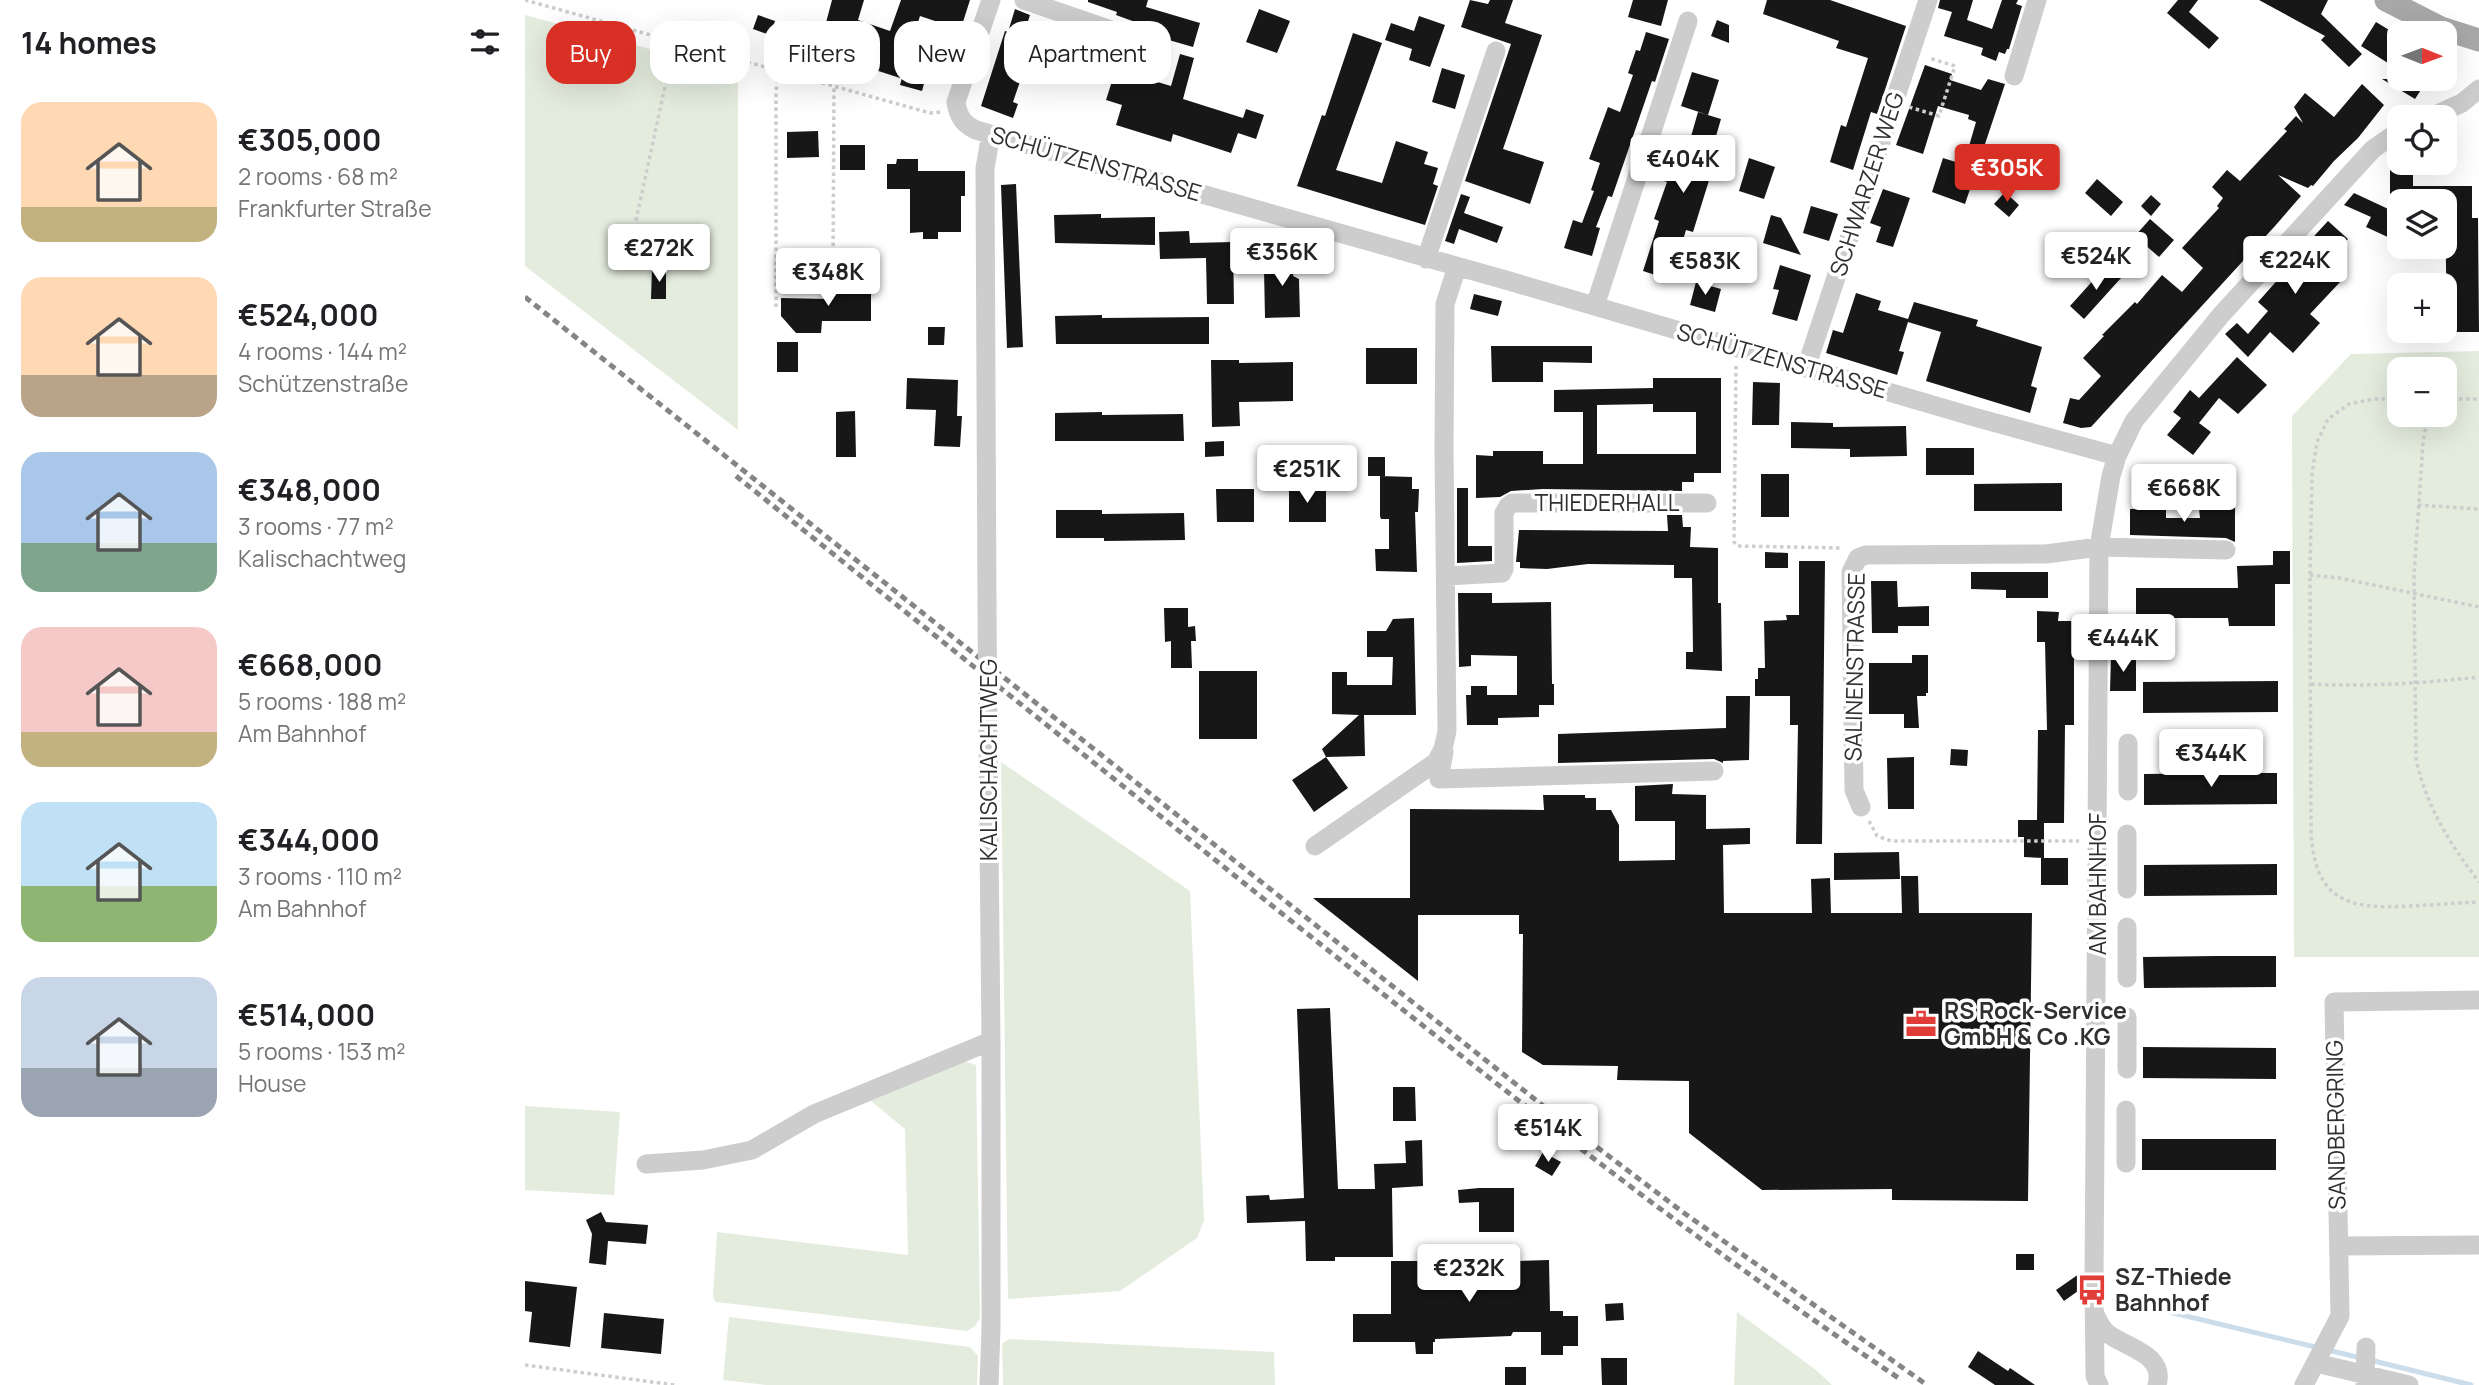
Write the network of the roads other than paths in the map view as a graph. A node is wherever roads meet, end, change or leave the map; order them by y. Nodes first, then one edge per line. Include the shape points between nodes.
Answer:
1 (991, 0) edge
2 (1024, 0) edge
3 (1928, 0) edge
4 (2037, 0) edge
5 (2386, 0) edge
6 (1086, 21) edge
7 (1688, 21) dead end
8 (2479, 40) edge
9 (1496, 51) dead end
10 (2014, 76) dead end
11 (2479, 89) edge
12 (2457, 105) edge
13 (991, 134) junction
14 (2387, 139) edge
15 (1426, 259) junction
16 (1457, 267) junction
17 (1595, 306) junction
18 (1806, 368) junction
19 (2117, 456) junction
20 (1707, 503) dead end
21 (2099, 547) junction
22 (2226, 550) dead end
23 (1445, 576) junction
24 (2127, 743) dead end
25 (1445, 744) junction
26 (2099, 768) junction
27 (2128, 768) junction
28 (1714, 771) dead end
29 (2128, 790) dead end
30 (1861, 807) road end
31 (2127, 834) dead end
32 (1315, 846) dead end
33 (2098, 851) junction
34 (2127, 860) junction
35 (2127, 889) dead end
36 (2127, 927) dead end
37 (2097, 950) junction
38 (2127, 950) junction
39 (2127, 978) dead end
40 (2479, 1000) edge
41 (2127, 1017) dead end
42 (991, 1041) junction
43 (2096, 1042) junction
44 (2127, 1042) junction
45 (2127, 1069) dead end
46 (2126, 1110) dead end
47 (2096, 1132) junction
48 (2126, 1132) junction
49 (2126, 1163) dead end
50 (646, 1164) dead end
51 (2479, 1245) edge
52 (2339, 1246) junction
53 (2095, 1313) junction
54 (2367, 1347) dead end
55 (2317, 1360) junction
56 (2366, 1380) edge
57 (989, 1385) edge
58 (2099, 1385) edge
59 (2157, 1385) edge
60 (2304, 1385) edge
61 (2409, 1385) edge

1 - 13 street, SCHÜTZENSTRASSE via 956,102 969,127
2 - 6 street
3 - 18 street, SCHWARZER WEG
4 - 10 street
5 - 8 main road via 2441,28
7 - 17 street
9 - 15 street
11 - 12 street
13 - 15 street, SCHÜTZENSTRASSE
13 - 42 street, KALISCHACHTWEG, bridge via 985,168
14 - 19 street via 2373,149 2221,316 2134,421
15 - 16 street, SCHÜTZENSTRASSE
16 - 17 street, SCHÜTZENSTRASSE
16 - 23 street via 1445,304
17 - 18 street, SCHÜTZENSTRASSE
18 - 19 street, SCHÜTZENSTRASSE
19 - 21 street, AM BAHNHOF
20 - 23 street, THIEDERHALL via 1513,503 1504,513 1502,573
21 - 22 street, SALINENSTRASSE
21 - 26 street, AM BAHNHOF
21 - 30 street, SALINENSTRASSE via 2046,554 1858,558 1851,572 1851,681 1854,790
23 - 25 street
24 - 27 street
25 - 28 street via 1439,779
25 - 32 street via 1436,762
26 - 27 street
26 - 33 street, AM BAHNHOF
27 - 29 street
31 - 34 street
33 - 34 street
33 - 37 street, AM BAHNHOF
34 - 35 street
36 - 38 street
37 - 38 street
37 - 43 street, AM BAHNHOF
38 - 39 street
40 - 52 street, SANDBERGRING via 2334,1002
41 - 44 street
42 - 50 street via 814,1114 752,1150
42 - 57 street, KALISCHACHTWEG
43 - 44 street
43 - 47 street, AM BAHNHOF
44 - 45 street
46 - 48 street
47 - 48 street
47 - 53 street, AM BAHNHOF
48 - 49 street
51 - 52 street
52 - 55 street, SANDBERGRING via 2340,1316
53 - 58 street, AM BAHNHOF
53 - 59 street via 2106,1332 2154,1362 2159,1372
54 - 56 street
55 - 56 street
55 - 60 street, SANDBERGRING
56 - 61 street

